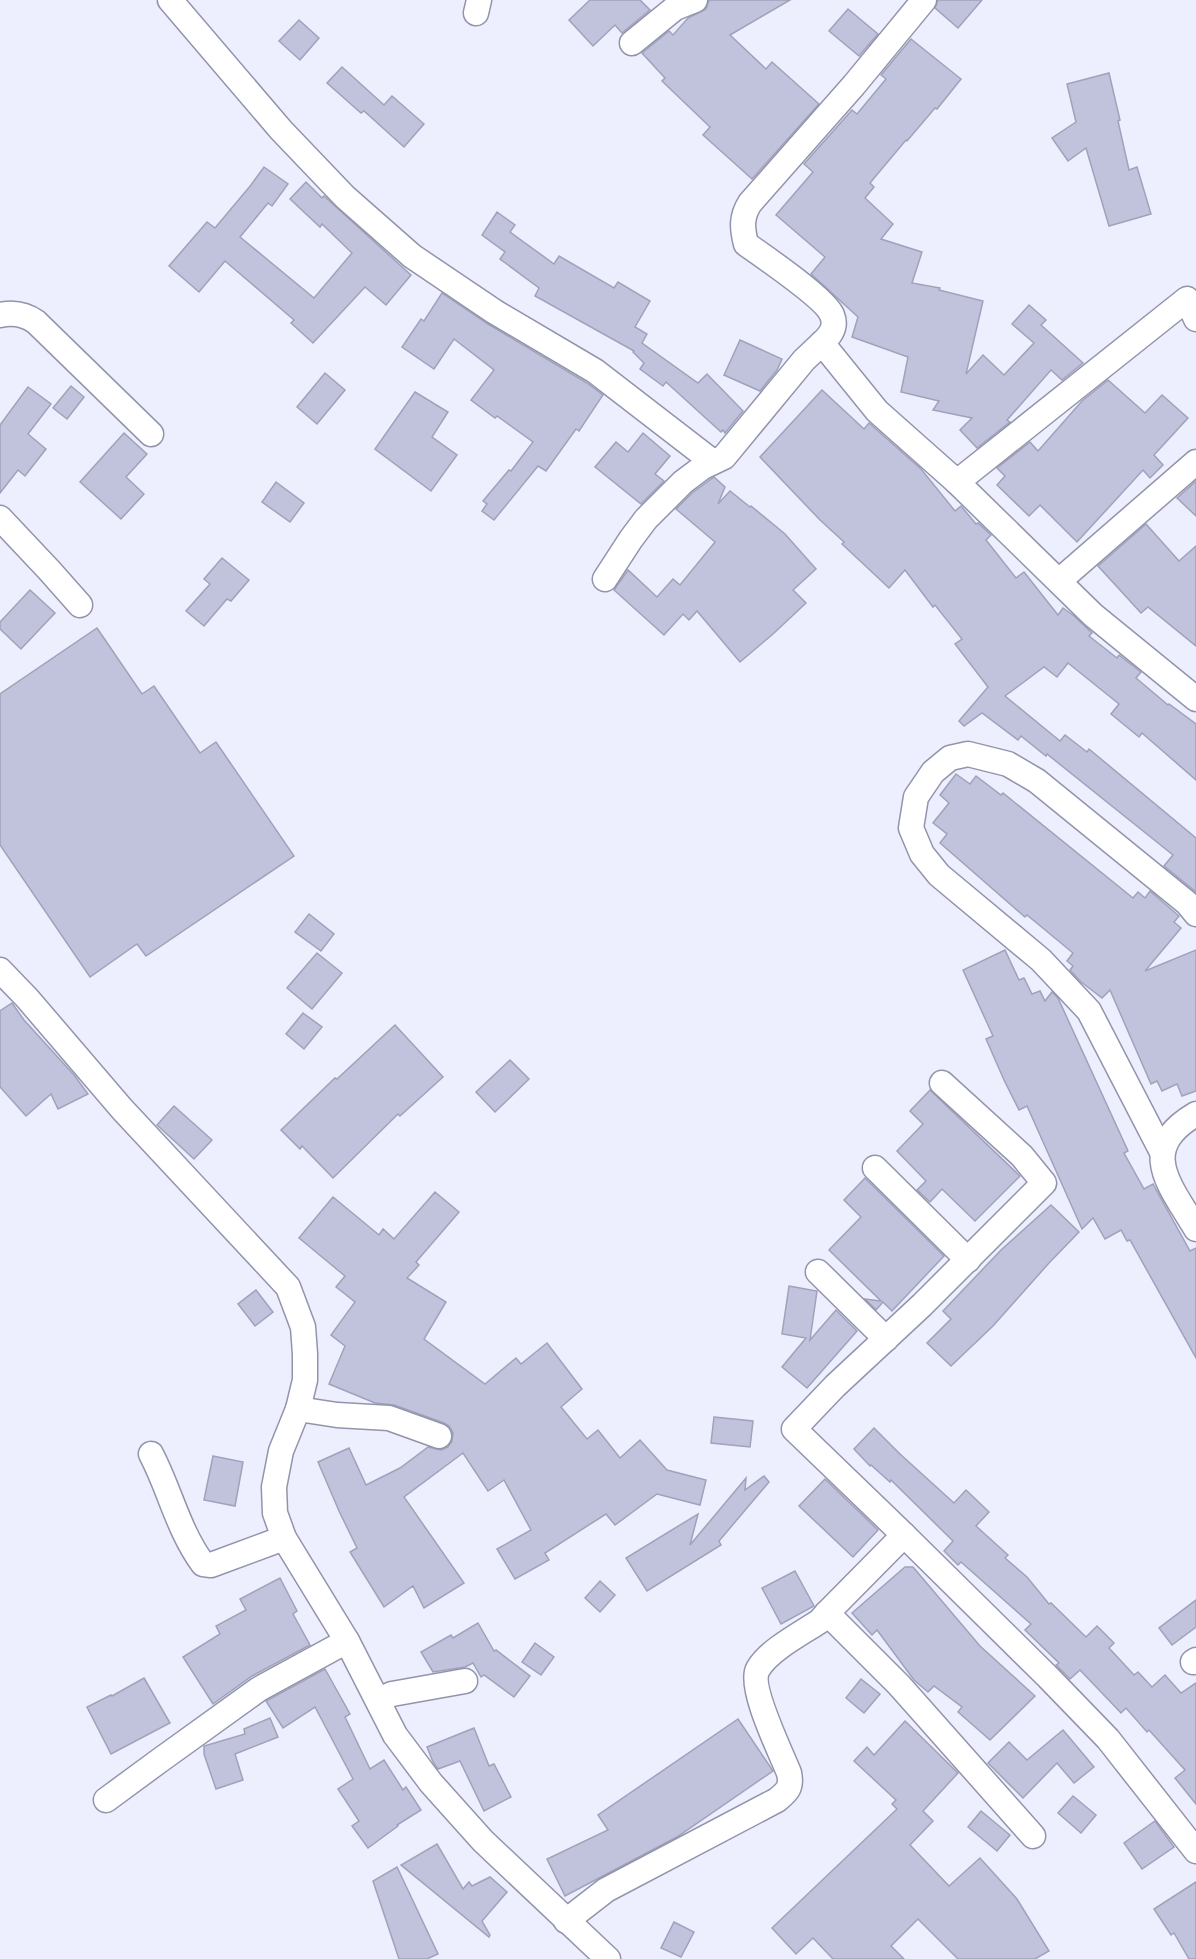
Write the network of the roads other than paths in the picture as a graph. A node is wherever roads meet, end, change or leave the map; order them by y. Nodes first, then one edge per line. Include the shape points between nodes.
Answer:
1 (170, 0) edge
2 (695, 0) edge
3 (924, 0) edge
4 (632, 44) dead end
5 (0, 315) edge
6 (1196, 319) edge
7 (822, 343) junction
8 (151, 434) dead end
9 (713, 462) junction
10 (1196, 462) edge
11 (957, 482) junction
12 (0, 518) edge
13 (605, 579) dead end
14 (1059, 581) junction
15 (80, 605) dead end
16 (1196, 699) edge
17 (1196, 914) edge
18 (0, 970) edge
19 (942, 1083) dead end
20 (1196, 1114) edge
21 (1162, 1152) junction
22 (875, 1168) dead end
23 (1196, 1229) edge
24 (968, 1260) junction
25 (818, 1272) dead end
26 (886, 1339) junction
27 (298, 1409) junction
28 (439, 1436) dead end
29 (151, 1454) dead end
30 (904, 1534) junction
31 (284, 1538) junction
32 (826, 1613) junction
33 (347, 1641) junction
34 (465, 1681) dead end
35 (378, 1700) junction
36 (106, 1800) dead end
37 (1032, 1836) dead end
38 (1196, 1851) edge
39 (566, 1921) junction
40 (608, 1959) edge

1 - 9 street via 281,130 345,197 412,256 495,312 594,371
2 - 4 street via 675,8
3 - 7 street via 744,213 746,244 829,309 833,317 832,334
5 - 8 street via 26,315 36,322
6 - 11 street via 1187,299
7 - 9 street via 724,457
7 - 11 street via 877,411
9 - 13 street via 683,482 646,519
10 - 14 street
11 - 14 street
12 - 15 street
14 - 16 street via 1093,615
17 - 21 street via 1037,781 1008,764 968,754 950,758 933,772 916,797 911,828 922,854 939,875 1041,960 1089,1011
18 - 27 street via 122,1109 288,1287 303,1327 305,1380
19 - 24 street via 1022,1156 1044,1184
20 - 21 street via 1180,1123
21 - 23 street via 1162,1168
22 - 24 street
24 - 26 street
25 - 26 street
26 - 30 street via 794,1429
27 - 28 street via 389,1418
27 - 31 street via 281,1451 274,1487 275,1513
29 - 31 street via 163,1475 180,1526 203,1564 211,1565
30 - 32 street
30 - 38 street via 1107,1739
31 - 33 street
32 - 37 street via 899,1685
32 - 39 street via 767,1658 755,1675 761,1703 789,1773 789,1790 777,1800 606,1890
33 - 35 street
33 - 36 street via 259,1689
34 - 35 street
35 - 39 street via 395,1736 431,1783 483,1841
39 - 40 street

